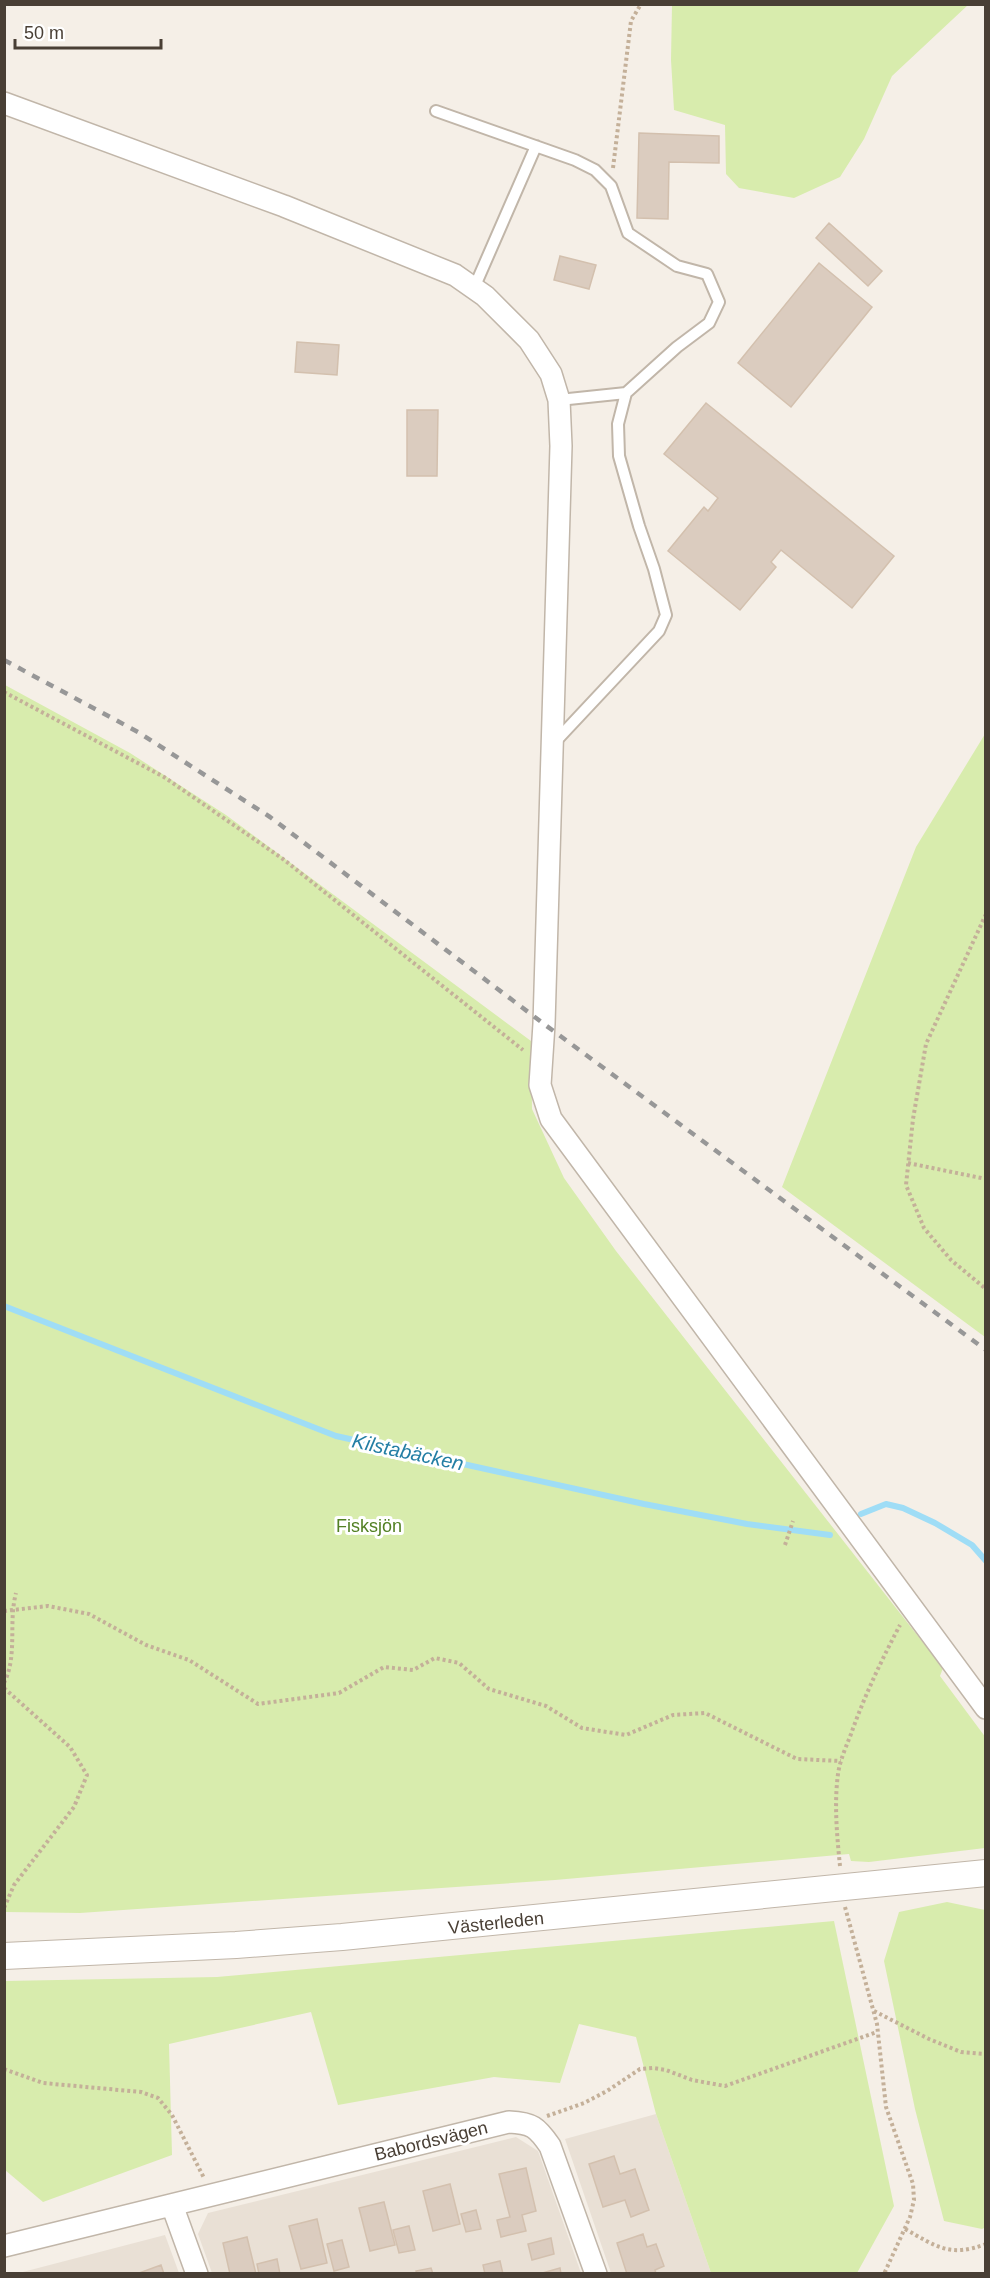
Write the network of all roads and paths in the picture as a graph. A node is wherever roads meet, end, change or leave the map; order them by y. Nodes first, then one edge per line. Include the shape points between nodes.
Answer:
1 (642, 4) edge
2 (4, 103) edge
3 (436, 111) dead end
4 (536, 146) junction
5 (611, 186) junction
6 (474, 288) junction
7 (626, 393) junction
8 (559, 400) junction
9 (4, 692) edge
10 (552, 746) junction
11 (986, 914) edge
12 (540, 1085) junction
13 (908, 1162) junction
14 (986, 1179) edge
15 (986, 1290) edge
16 (793, 1521) dead end
17 (785, 1545) dead end
18 (16, 1593) dead end
19 (910, 1606) junction
20 (11, 1610) junction
21 (4, 1611) edge
22 (4, 1683) edge
23 (4, 1689) edge
24 (986, 1708) edge
25 (841, 1761) junction
26 (840, 1870) dead end
27 (986, 1873) edge
28 (845, 1906) dead end
29 (4, 1908) edge
30 (4, 1956) edge
31 (874, 2011) junction
32 (877, 2032) junction
33 (986, 2054) edge
34 (4, 2069) edge
35 (527, 2123) junction
36 (212, 2195) junction
37 (172, 2205) junction
38 (905, 2229) junction
39 (986, 2244) edge
40 (4, 2246) edge
41 (197, 2274) edge
42 (596, 2274) edge
43 (884, 2274) edge

1 - 5 path via 631,21
2 - 6 street via 284,206 455,275
3 - 4 lane
4 - 5 lane via 595,170
4 - 6 lane
5 - 7 lane via 628,233 677,266 707,274 719,302 708,323
6 - 8 street via 528,340 551,374
7 - 8 lane
7 - 10 lane via 618,424 619,456 666,615 659,631
8 - 10 street
9 - 12 path via 164,777 283,860 523,1050
10 - 12 street
11 - 13 path via 926,1044
12 - 19 street via 551,1119
13 - 14 path
13 - 15 path via 906,1185 924,1228 951,1260
16 - 17 path
18 - 20 path
19 - 24 street
19 - 25 path via 880,1664
20 - 21 path
20 - 22 path via 11,1662
20 - 25 path via 48,1606 89,1614 146,1645 189,1660 258,1704 339,1693 384,1667 413,1670 435,1658 459,1663 489,1689 546,1706 582,1728 626,1735 673,1715 705,1713 796,1758
23 - 29 path via 70,1747 87,1774 74,1807 14,1885
25 - 26 path via 837,1826
27 - 30 street, Västerleden via 342,1937
28 - 31 path
31 - 32 path
31 - 33 path via 961,2052
32 - 35 path via 725,2086 660,2069 640,2069 584,2103
32 - 38 path via 885,2107 913,2184 913,2208
34 - 36 path via 43,2083 141,2092 158,2098 183,2134
35 - 36 street, Babordsvägen via 509,2122
35 - 42 street via 550,2146
36 - 37 street, Babordsvägen
37 - 40 street, Babordsvägen
37 - 41 street
38 - 39 path via 940,2248 968,2251
38 - 43 path

